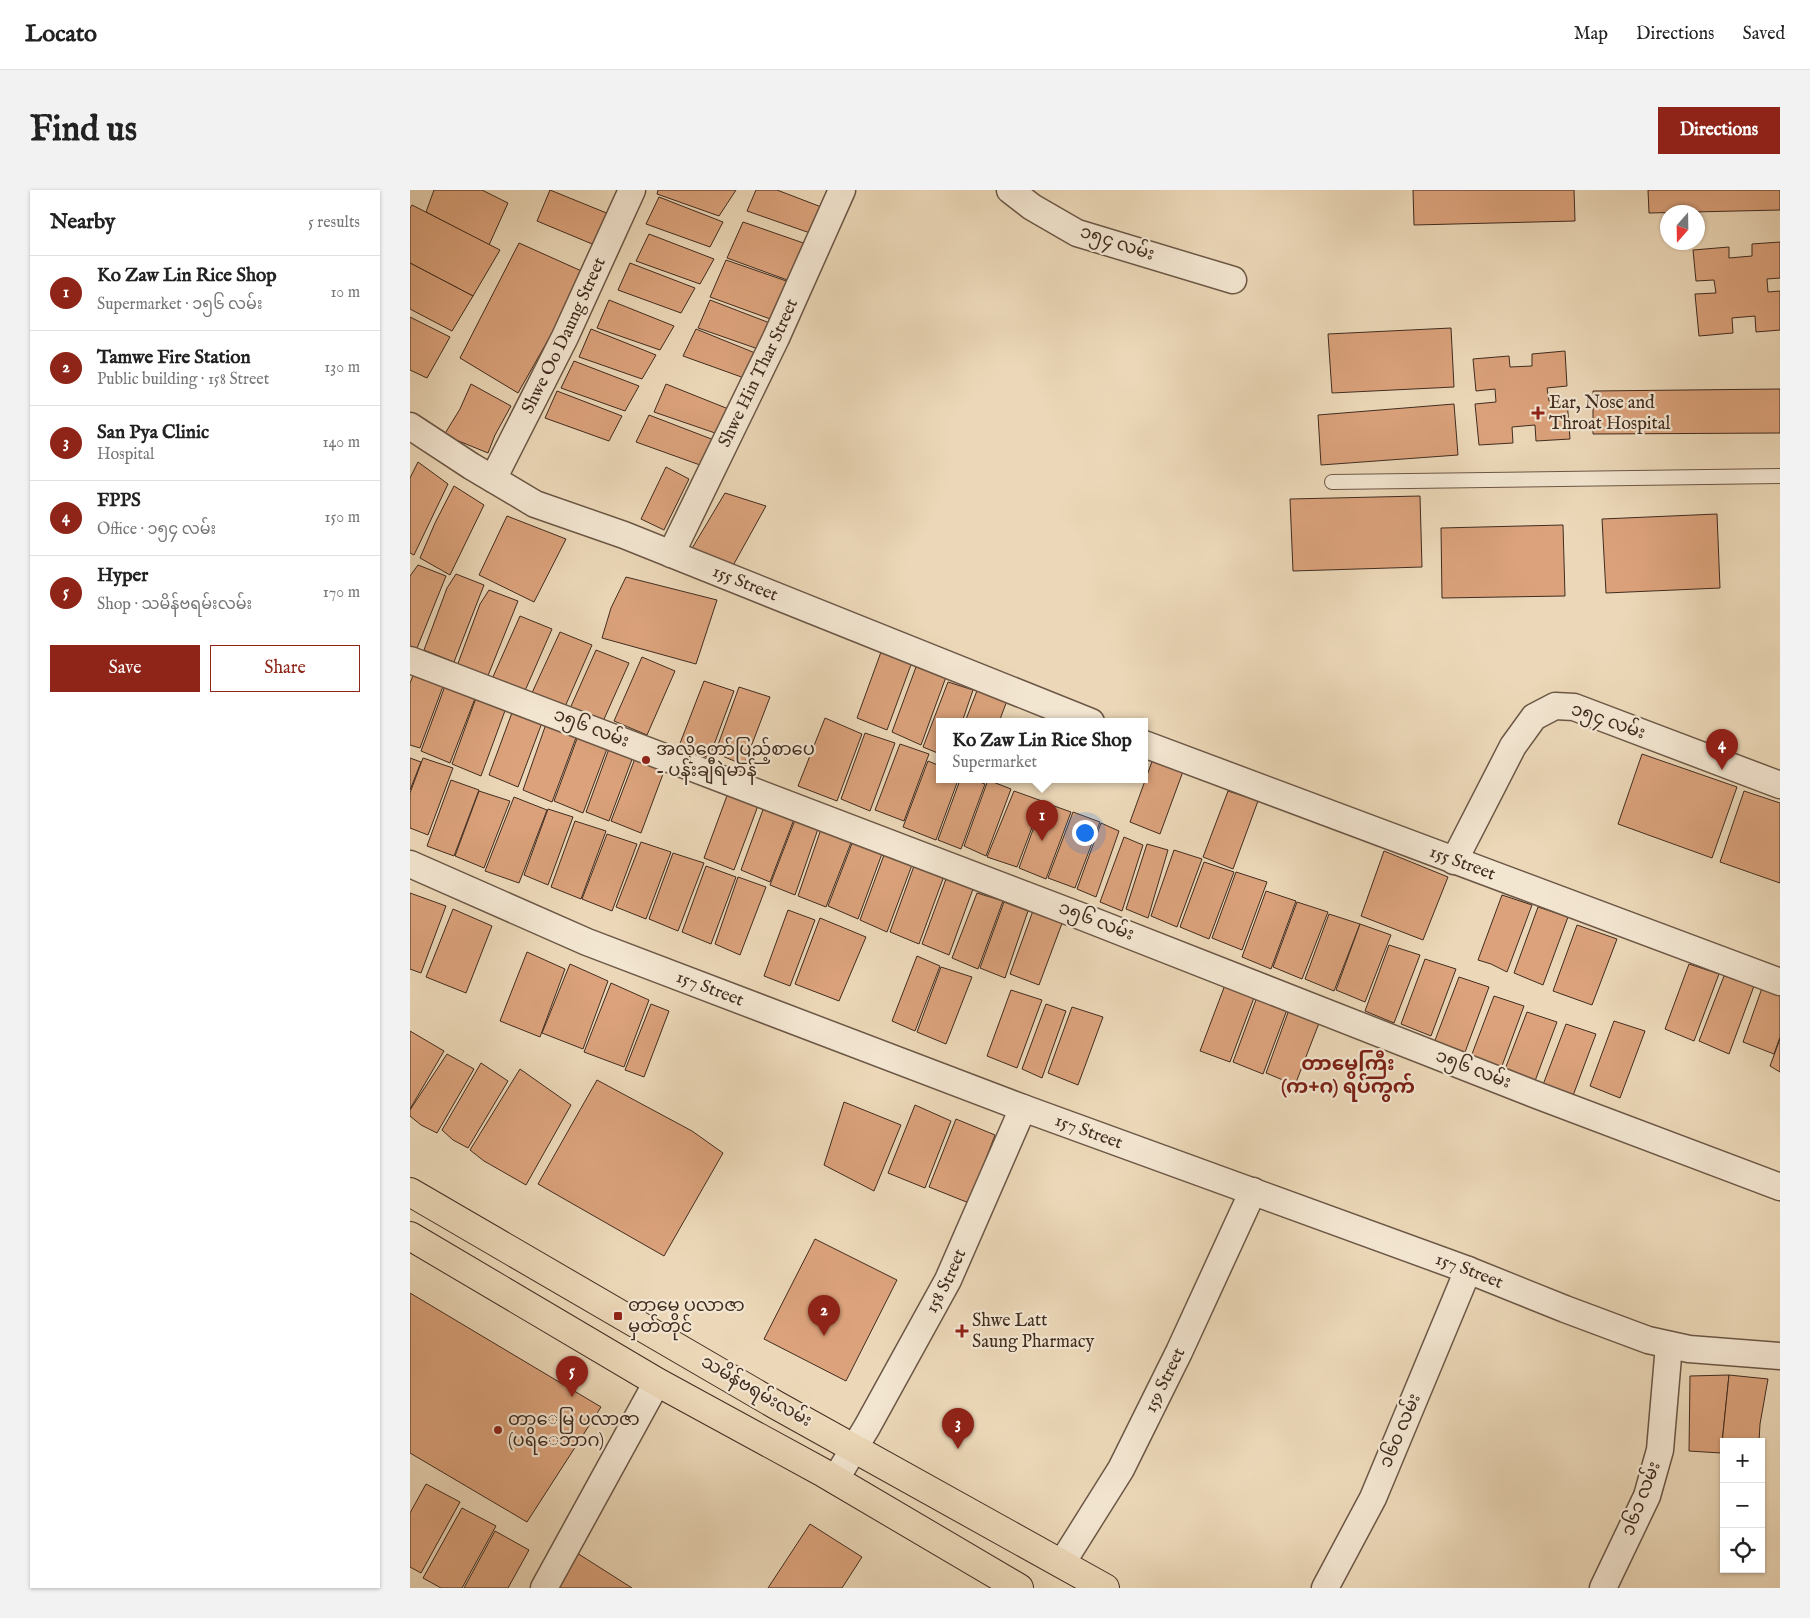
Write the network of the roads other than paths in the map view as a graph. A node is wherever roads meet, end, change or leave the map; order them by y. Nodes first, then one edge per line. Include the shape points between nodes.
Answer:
1 (632, 190) edge
2 (842, 190) edge
3 (1010, 190) edge
4 (1233, 280) dead end
5 (410, 426) edge
6 (1780, 476) edge
7 (493, 480) junction
8 (1332, 482) dead end
9 (671, 554) junction
10 (410, 660) edge
11 (1081, 718) edge
12 (1148, 746) edge
13 (1780, 786) edge
14 (1454, 861) junction
15 (410, 864) edge
16 (1780, 982) edge
17 (1023, 1108) junction
18 (1780, 1187) edge
19 (1253, 1191) junction
20 (410, 1192) edge
21 (410, 1236) edge
22 (1468, 1270) junction
23 (650, 1330) junction
24 (1669, 1345) junction
25 (1780, 1356) edge
26 (626, 1364) junction
27 (657, 1382) junction
28 (751, 1390) junction
29 (735, 1423) junction
30 (854, 1448) junction
31 (835, 1480) junction
32 (1062, 1563) junction
33 (544, 1588) edge
34 (1019, 1588) edge
35 (1104, 1588) edge
36 (1325, 1588) edge
37 (1603, 1588) edge

1 - 7 street, Shwe Oo Daung Street via 565,337
2 - 9 street, Shwe Hin Thar Street via 776,338
3 - 4 street, ၁၅၄ လမ်း via 1032,208 1077,233
5 - 7 street, 155 Street
6 - 8 lane
7 - 9 street, 155 Street via 535,504
9 - 11 street, 155 Street
10 - 18 street, ၁၅၆ လမ်း
12 - 14 street, 155 Street
13 - 14 street, ၁၅၄ လမ်း via 1574,707 1555,706 1534,717 1513,746
14 - 16 street, 155 Street
15 - 17 street, 157 Street via 587,942
17 - 19 street, 157 Street
17 - 30 street, 158 Street via 948,1280
19 - 22 street, 157 Street
19 - 32 street, 159 Street via 1180,1352 1120,1469
20 - 23 main road, သမိန်ဗရမ်းလမ်း
21 - 26 main road, သမိန်ဗရမ်းလမ်း
22 - 24 street, 157 Street via 1648,1340
22 - 36 street, ၁၆၀ လမ်း via 1373,1498
23 - 26 main road
23 - 28 main road, သမိန်ဗရမ်းလမ်း
24 - 25 street, 157 Street
24 - 37 street, ၁၆၁ လမ်း via 1660,1450 1647,1496
26 - 27 main road, သမိန်ဗရမ်းလမ်း
27 - 29 main road, သမိန်ဗရမ်းလမ်း
27 - 33 street
28 - 29 main road
28 - 30 main road, သမိန်ဗရမ်းလမ်း
29 - 31 main road, သမိန်ဗရမ်းလမ်း
30 - 31 street, 158 Street
30 - 32 main road, သမိန်ဗရမ်းလမ်း
31 - 34 main road, သမိန်ဗရမ်းလမ်း
32 - 35 main road, သမိန်ဗရမ်းလမ်း

